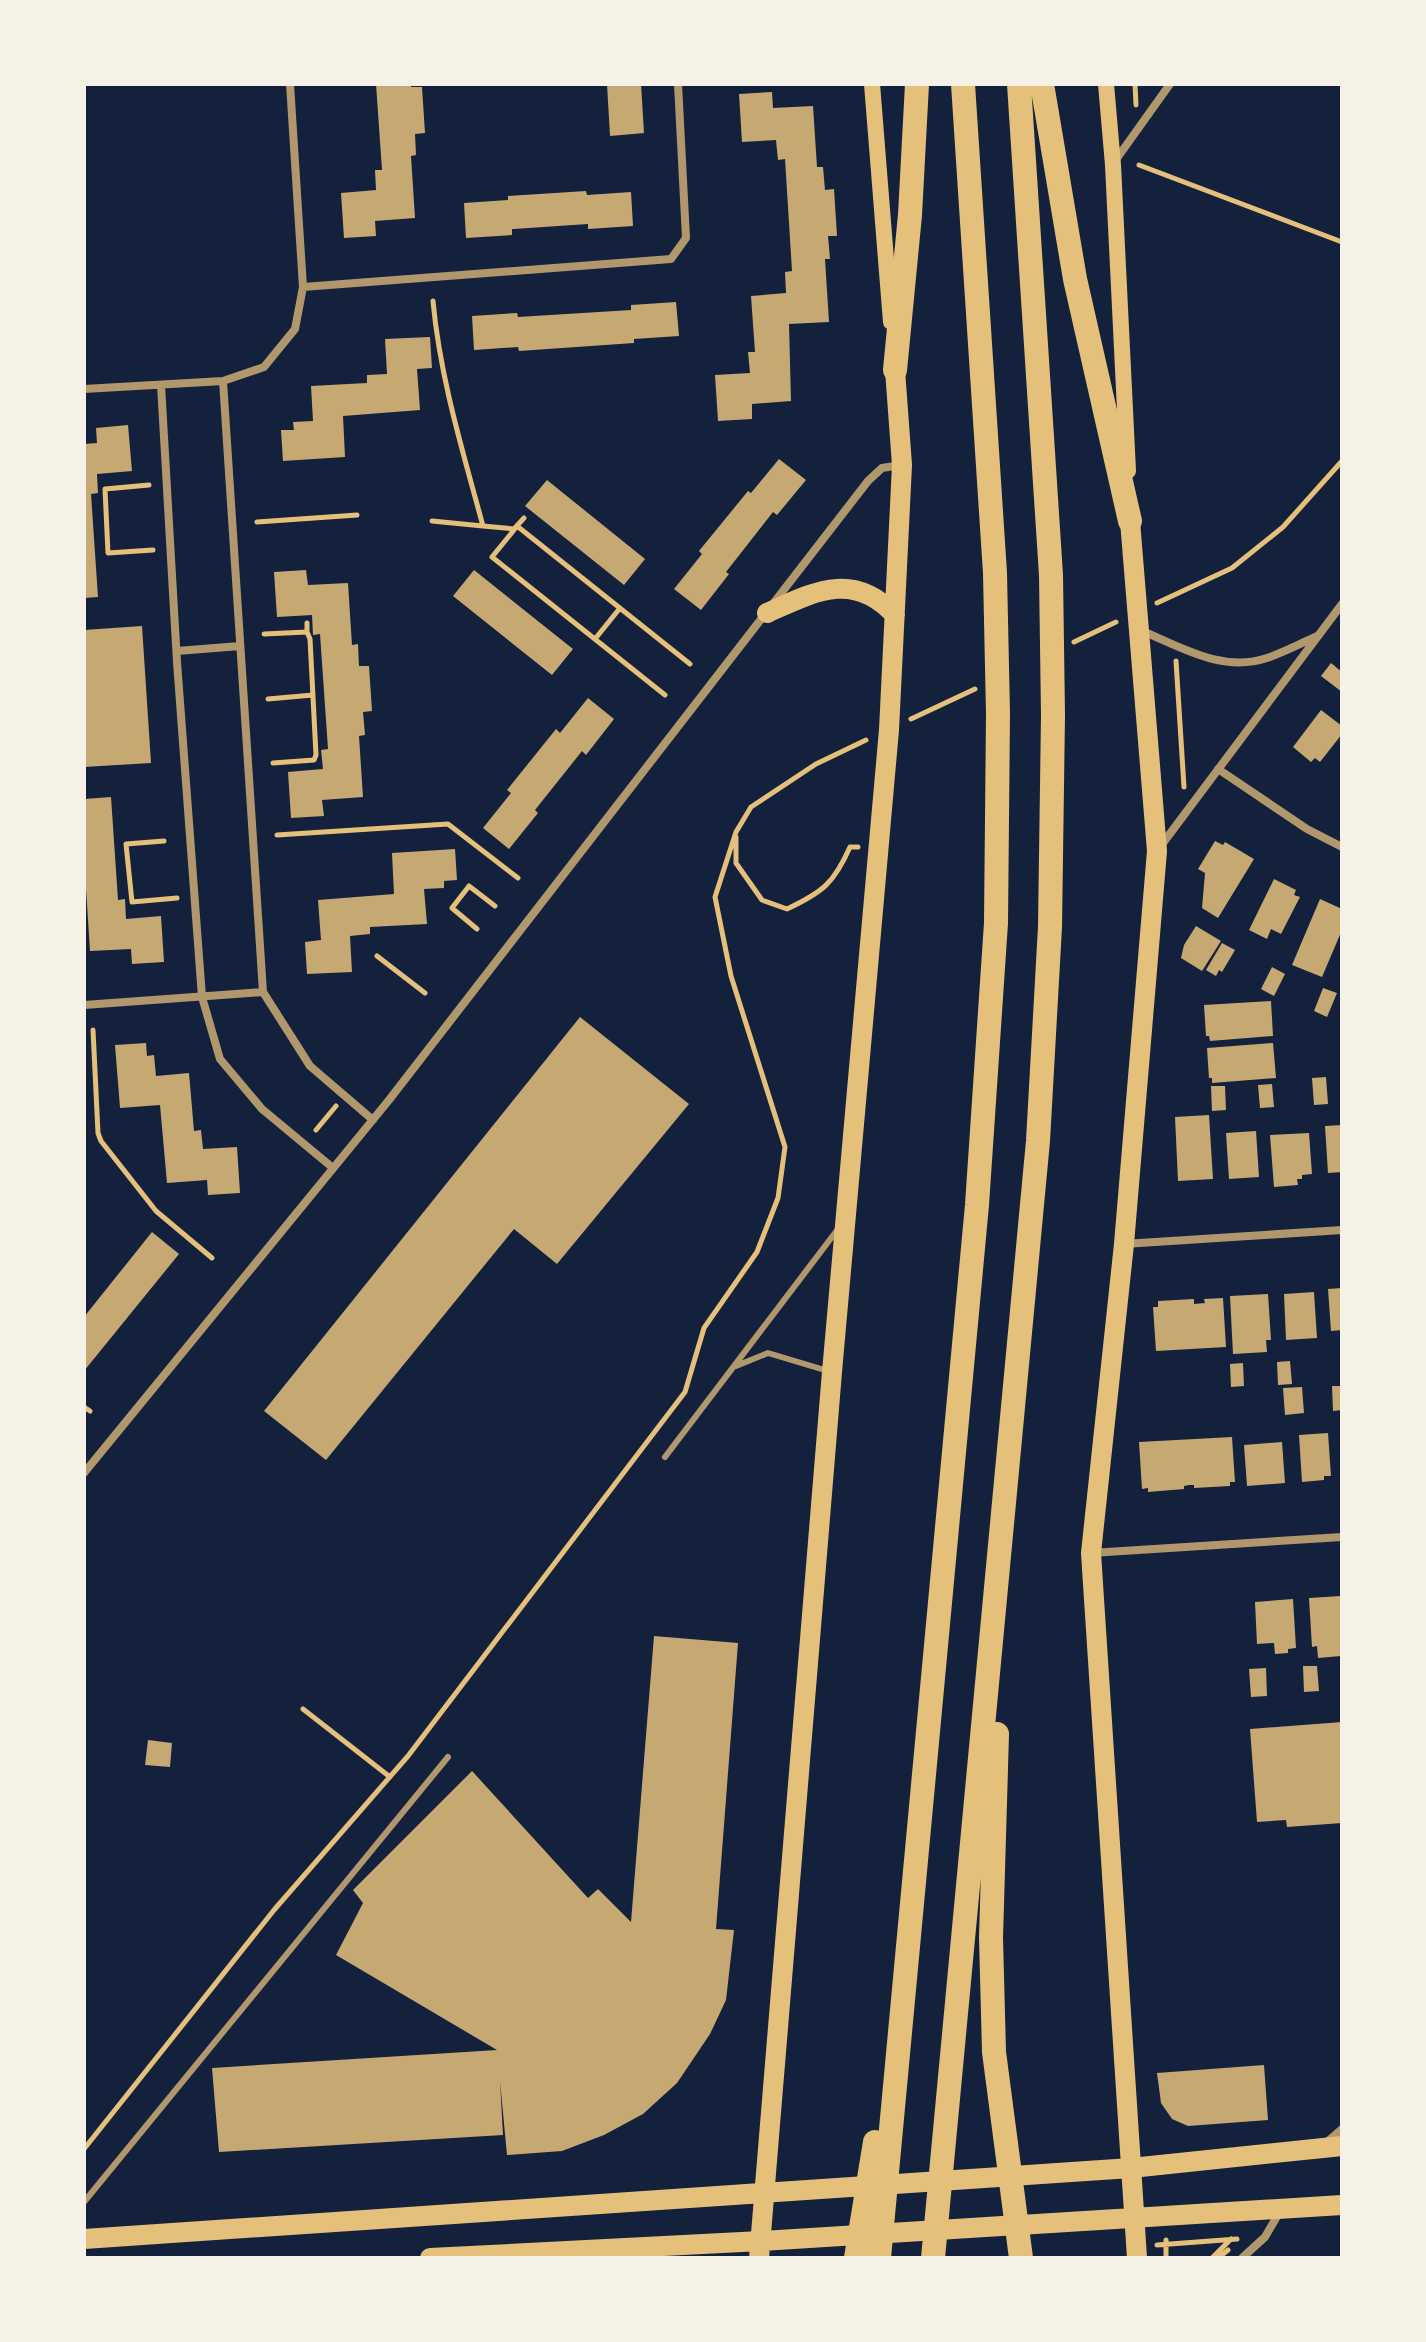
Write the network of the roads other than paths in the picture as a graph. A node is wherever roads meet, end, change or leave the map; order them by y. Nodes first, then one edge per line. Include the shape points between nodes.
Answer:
1 (290, 84) edge
2 (678, 84) edge
3 (872, 84) edge
4 (917, 84) edge
5 (963, 84) edge
6 (1019, 84) edge
7 (1042, 84) edge
8 (1106, 84) edge
9 (1170, 84) edge
10 (1113, 165) junction
11 (303, 287) junction
12 (895, 370) junction
13 (223, 381) junction
14 (161, 385) junction
15 (84, 389) edge
16 (902, 465) junction
17 (1130, 521) junction
18 (1342, 604) edge
19 (767, 613) junction
20 (895, 615) junction
21 (1139, 630) junction
22 (1320, 634) junction
23 (240, 646) junction
24 (177, 651) junction
25 (1218, 769) junction
26 (1342, 847) edge
27 (1157, 851) junction
28 (263, 992) junction
29 (202, 997) junction
30 (84, 1005) edge
31 (373, 1120) junction
32 (333, 1168) junction
33 (845, 1220) junction
34 (1342, 1230) edge
35 (1124, 1244) junction
36 (733, 1367) junction
37 (832, 1372) junction
38 (665, 1457) dead end
39 (84, 1473) edge
40 (1004, 1505) junction
41 (1342, 1537) edge
42 (1091, 1553) junction
43 (448, 1757) dead end
44 (911, 1914) junction
45 (1342, 2129) edge
46 (1342, 2146) edge
47 (1320, 2148) junction
48 (1131, 2168) junction
49 (766, 2191) junction
50 (84, 2202) edge
51 (1342, 2205) edge
52 (1281, 2209) junction
53 (1134, 2218) junction
54 (84, 2239) edge
55 (760, 2250) edge
56 (430, 2258) edge
57 (856, 2258) edge
58 (879, 2258) edge
59 (933, 2258) edge
60 (1021, 2258) edge
61 (1137, 2258) edge
62 (1242, 2258) edge

1 - 11 street
2 - 11 street via 686,238 671,259
3 - 12 main road
4 - 12 highway
5 - 44 highway via 995,588 996,909 984,1129
6 - 40 highway via 1051,575 1053,772 1043,1069
7 - 17 highway via 1075,279
8 - 10 main road
9 - 10 street
10 - 17 main road
11 - 13 street via 295,329 264,367
12 - 16 main road
13 - 14 street
13 - 23 street
14 - 15 street
14 - 24 street
16 - 19 street via 882,468 868,481
16 - 20 main road
17 - 21 main road
18 - 22 street
19 - 20 main road via 819,590 851,590 869,593
19 - 31 street
20 - 33 main road
21 - 22 street via 1205,658 1236,664 1270,657
21 - 27 main road
22 - 25 street
23 - 24 street
23 - 28 street
24 - 29 street
25 - 26 street
25 - 27 street
27 - 35 main road
28 - 29 street
28 - 31 street via 310,1066
29 - 30 street
29 - 32 street via 220,1059 262,1109
31 - 32 street
32 - 39 street
33 - 36 lane
33 - 37 main road
34 - 35 street
35 - 42 main road
36 - 37 lane via 768,1353
36 - 38 lane
37 - 49 main road
40 - 59 highway
40 - 60 highway via 992,1994 999,2095
41 - 42 street
42 - 48 main road
43 - 50 lane
44 - 57 highway
44 - 58 highway
45 - 47 street
46 - 47 main road
47 - 48 main road
48 - 49 main road
48 - 53 main road
49 - 54 main road
49 - 55 main road
51 - 52 main road
52 - 53 main road
52 - 62 street via 1265,2237
53 - 55 main road via 829,2236
53 - 61 main road
55 - 56 main road

